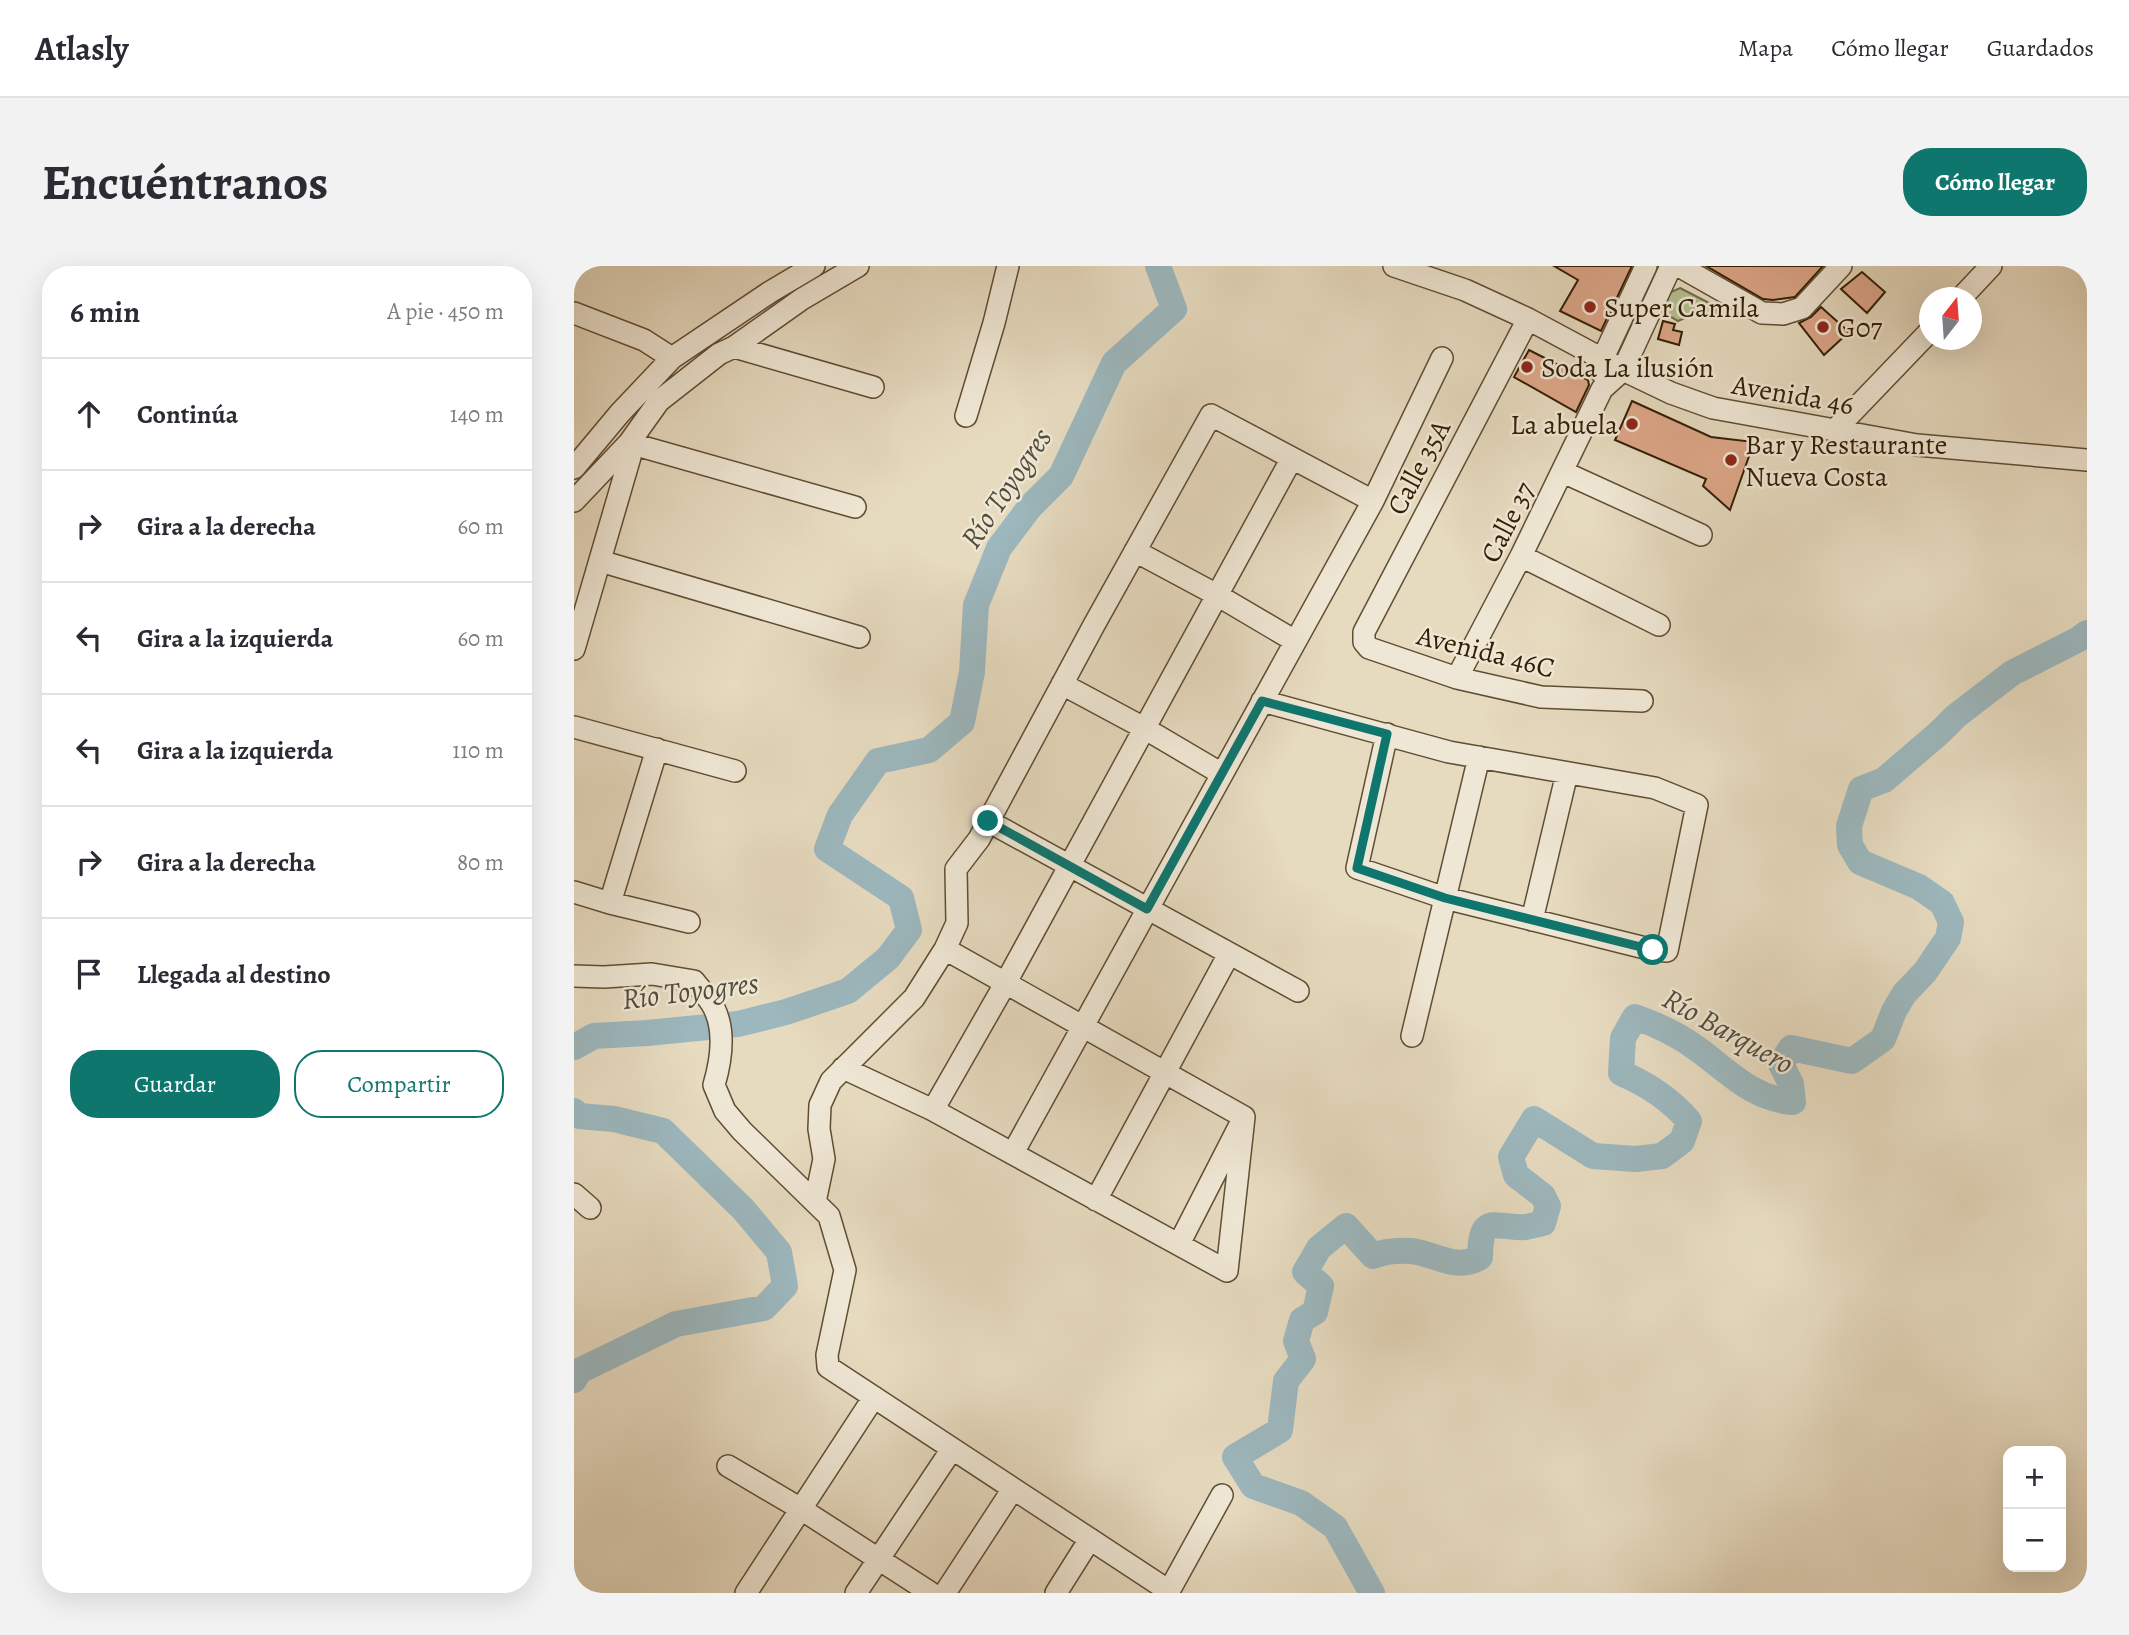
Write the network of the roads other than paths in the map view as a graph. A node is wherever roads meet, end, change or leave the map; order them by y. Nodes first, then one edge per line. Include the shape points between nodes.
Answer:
1 (814, 266) edge
2 (858, 266) edge
3 (1008, 266) edge
4 (1394, 266) edge
5 (1646, 266) edge
6 (1671, 266) edge
7 (1679, 266) edge
8 (1841, 266) edge
9 (1991, 266) edge
10 (1971, 287) edge
11 (574, 313) edge
12 (1528, 319) junction
13 (1919, 342) edge
14 (734, 347) junction
15 (671, 358) junction
16 (1441, 358) dead end
17 (1602, 360) junction
18 (1623, 370) junction
19 (873, 387) dead end
20 (1602, 389) junction
21 (966, 416) dead end
22 (1836, 429) junction
23 (629, 443) junction
24 (1292, 458) junction
25 (2087, 460) edge
26 (574, 468) edge
27 (1563, 472) junction
28 (574, 501) edge
29 (1373, 501) junction
30 (855, 507) dead end
31 (1701, 535) dead end
32 (1135, 551) junction
33 (1521, 556) junction
34 (600, 561) junction
35 (1217, 595) junction
36 (1660, 625) dead end
37 (859, 637) dead end
38 (1294, 641) junction
39 (1364, 642) joint
40 (574, 649) edge
41 (1457, 678) junction
42 (1062, 684) junction
43 (1262, 701) junction
44 (1642, 701) dead end
45 (574, 727) edge
46 (1144, 728) junction
47 (1387, 734) junction
48 (657, 749) junction
49 (1479, 757) junction
50 (736, 771) dead end
51 (1567, 773) junction
52 (1222, 774) junction
53 (988, 821) junction
54 (1069, 866) junction
55 (574, 892) edge
56 (1445, 898) junction
57 (610, 903) junction
58 (1147, 909) junction
59 (1532, 920) junction
60 (689, 922) dead end
61 (945, 949) junction
62 (1229, 954) junction
63 (574, 976) edge
64 (1005, 984) junction
65 (1298, 991) dead end
66 (1083, 1025) junction
67 (1412, 1036) dead end
68 (843, 1068) junction
69 (1164, 1072) junction
70 (933, 1110) junction
71 (1244, 1117) junction
72 (1013, 1153) junction
73 (1096, 1200) junction
74 (815, 1202) junction
75 (1179, 1244) junction
76 (874, 1397) junction
77 (952, 1449) junction
78 (728, 1466) dead end
79 (1013, 1489) junction
80 (1222, 1494) dead end
81 (801, 1509) junction
82 (1090, 1539) junction
83 (877, 1558) junction
84 (1168, 1592) edge
85 (746, 1593) edge
86 (856, 1593) edge
87 (931, 1593) edge
88 (945, 1593) edge
89 (1056, 1593) edge

1 - 15 street
2 - 14 street
3 - 21 street
4 - 12 street, Avenida 46 via 1465,290
5 - 17 street, Calle 37
6 - 18 street, Calle 37
7 - 8 street via 1762,313 1783,314 1802,308
9 - 10 street
11 - 15 street via 644,340
12 - 17 street, Avenida 46
12 - 39 street, Calle 35A via 1364,632
13 - 22 street
14 - 19 street
14 - 23 street via 659,401
15 - 26 street
16 - 29 street
17 - 18 street, Avenida 46
17 - 20 street, Calle 37
18 - 20 street, Calle 37
18 - 22 street, Avenida 46 via 1713,408
20 - 27 street, Calle 37
22 - 25 street, Avenida 46 via 1917,444
23 - 28 street
23 - 30 street
23 - 34 street via 630,457
24 - 29 street
24 - 32 street via 1211,415
24 - 35 street
27 - 31 street
27 - 33 street, Calle 37
29 - 38 street
32 - 35 street
32 - 42 street
33 - 36 street
33 - 41 street, Calle 37
34 - 37 street
34 - 40 street
35 - 38 street
35 - 46 street
38 - 43 street
39 - 41 street, Avenida 46C via 1369,649
41 - 44 street, Avenida 46C via 1541,697
42 - 46 street
42 - 53 street
43 - 47 street
43 - 52 street
45 - 48 street
46 - 52 street
46 - 54 street
47 - 49 street
47 - 56 street via 1357,868
48 - 50 street
48 - 57 street
49 - 51 street
49 - 56 street
51 - 59 street
51 - 59 street via 1656,789 1697,805 1667,951
52 - 58 street
53 - 54 street
53 - 61 street via 956,869 957,923
54 - 58 street
54 - 64 street
55 - 57 street
56 - 59 street
56 - 67 street
57 - 60 street
58 - 62 street
58 - 66 street
61 - 64 street
61 - 68 street via 914,998
62 - 65 street
62 - 69 street
63 - 74 street via 652,974 694,981 714,1007 719,1026 721,1060 713,1085 725,1111
64 - 66 street
64 - 70 street
66 - 69 street
66 - 72 street
68 - 70 street
68 - 74 street via 820,1105 824,1159
69 - 71 street
69 - 73 street
70 - 72 street
71 - 75 street
71 - 75 street via 1227,1271
72 - 73 street
73 - 75 street
74 - 76 street via 829,1216 845,1270 828,1367
76 - 77 street
76 - 81 street
77 - 79 street
77 - 83 street
78 - 81 street
79 - 82 street
79 - 88 street
80 - 84 street
81 - 83 street
81 - 85 street
82 - 84 street
82 - 89 street
83 - 86 street
83 - 87 street

